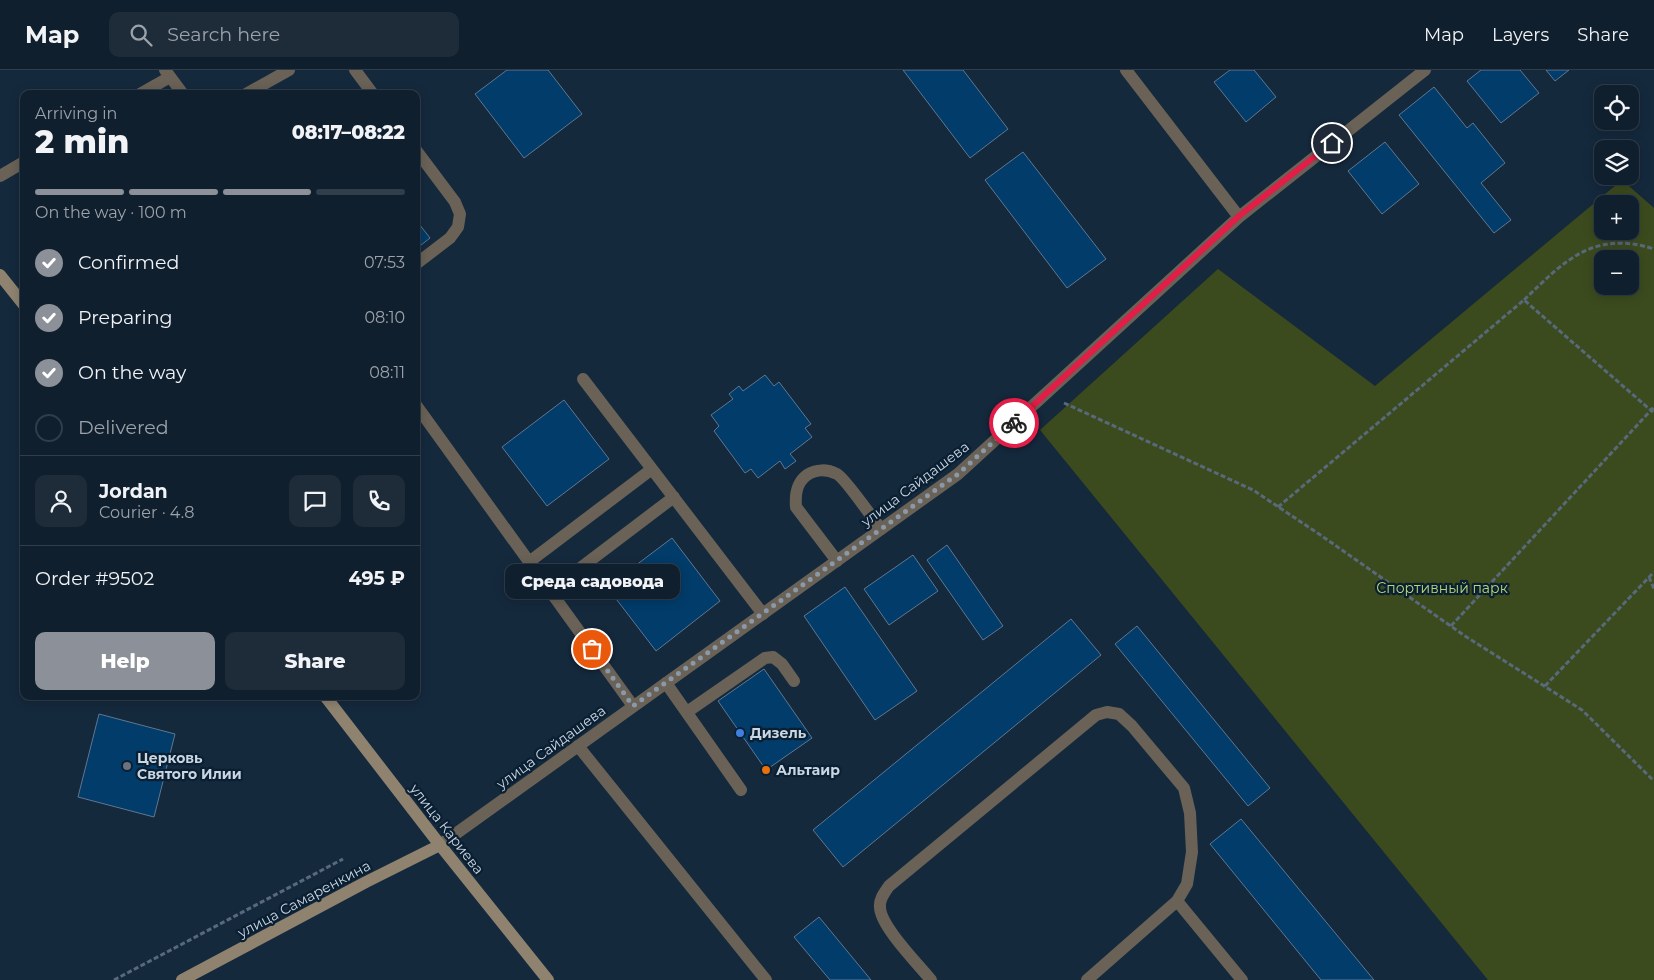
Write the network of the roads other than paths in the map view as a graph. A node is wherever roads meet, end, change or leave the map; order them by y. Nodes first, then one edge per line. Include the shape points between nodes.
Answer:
1 (289, 70) edge
2 (355, 70) edge
3 (1126, 70) edge
4 (1425, 70) edge
5 (167, 73) edge
6 (145, 90) edge
7 (180, 90) edge
8 (253, 90) edge
9 (370, 90) edge
10 (420, 155) edge
11 (20, 164) edge
12 (0, 176) edge
13 (1239, 216) junction
14 (420, 261) edge
15 (0, 275) edge
16 (20, 301) edge
17 (584, 379) dead end
18 (420, 411) edge
19 (652, 469) junction
20 (674, 497) junction
21 (881, 529) junction
22 (837, 561) junction
23 (530, 562) junction
24 (550, 591) junction
25 (763, 614) junction
26 (794, 681) dead end
27 (666, 683) junction
28 (328, 700) edge
29 (633, 706) junction
30 (687, 712) junction
31 (578, 746) junction
32 (741, 790) dead end
33 (440, 845) junction
34 (1177, 901) junction
35 (182, 980) edge
36 (548, 980) edge
37 (766, 980) edge
38 (931, 980) edge
39 (1087, 980) edge
40 (1242, 980) edge

1 - 8 street
2 - 9 street
3 - 13 street
4 - 13 street, улица Сайдашева
5 - 6 street
5 - 7 street
10 - 14 street via 456,202 460,214 458,227 450,238
11 - 12 street
13 - 21 street, улица Сайдашева via 958,474
15 - 16 main road
17 - 19 street
18 - 23 street
19 - 20 street
19 - 23 street
20 - 24 street
20 - 25 street
21 - 22 street, улица Сайдашева
21 - 22 street via 839,474 828,470 806,476 795,496 796,507
22 - 25 street, улица Сайдашева
23 - 24 street
24 - 29 street
25 - 27 street, улица Сайдашева
26 - 30 street via 782,664 773,657 765,658
27 - 29 street, улица Сайдашева
27 - 30 street
28 - 33 main road, улица Кариева
29 - 31 street, улица Сайдашева
30 - 32 street
31 - 33 street, улица Сайдашева
31 - 37 street
33 - 35 main road, улица Самаренкина
33 - 36 main road, улица Кариева
34 - 38 street via 1188,884 1192,852 1190,813 1184,788 1119,714 1107,712 1096,715 889,886 882,896 880,907 884,923
34 - 39 street
34 - 40 street

